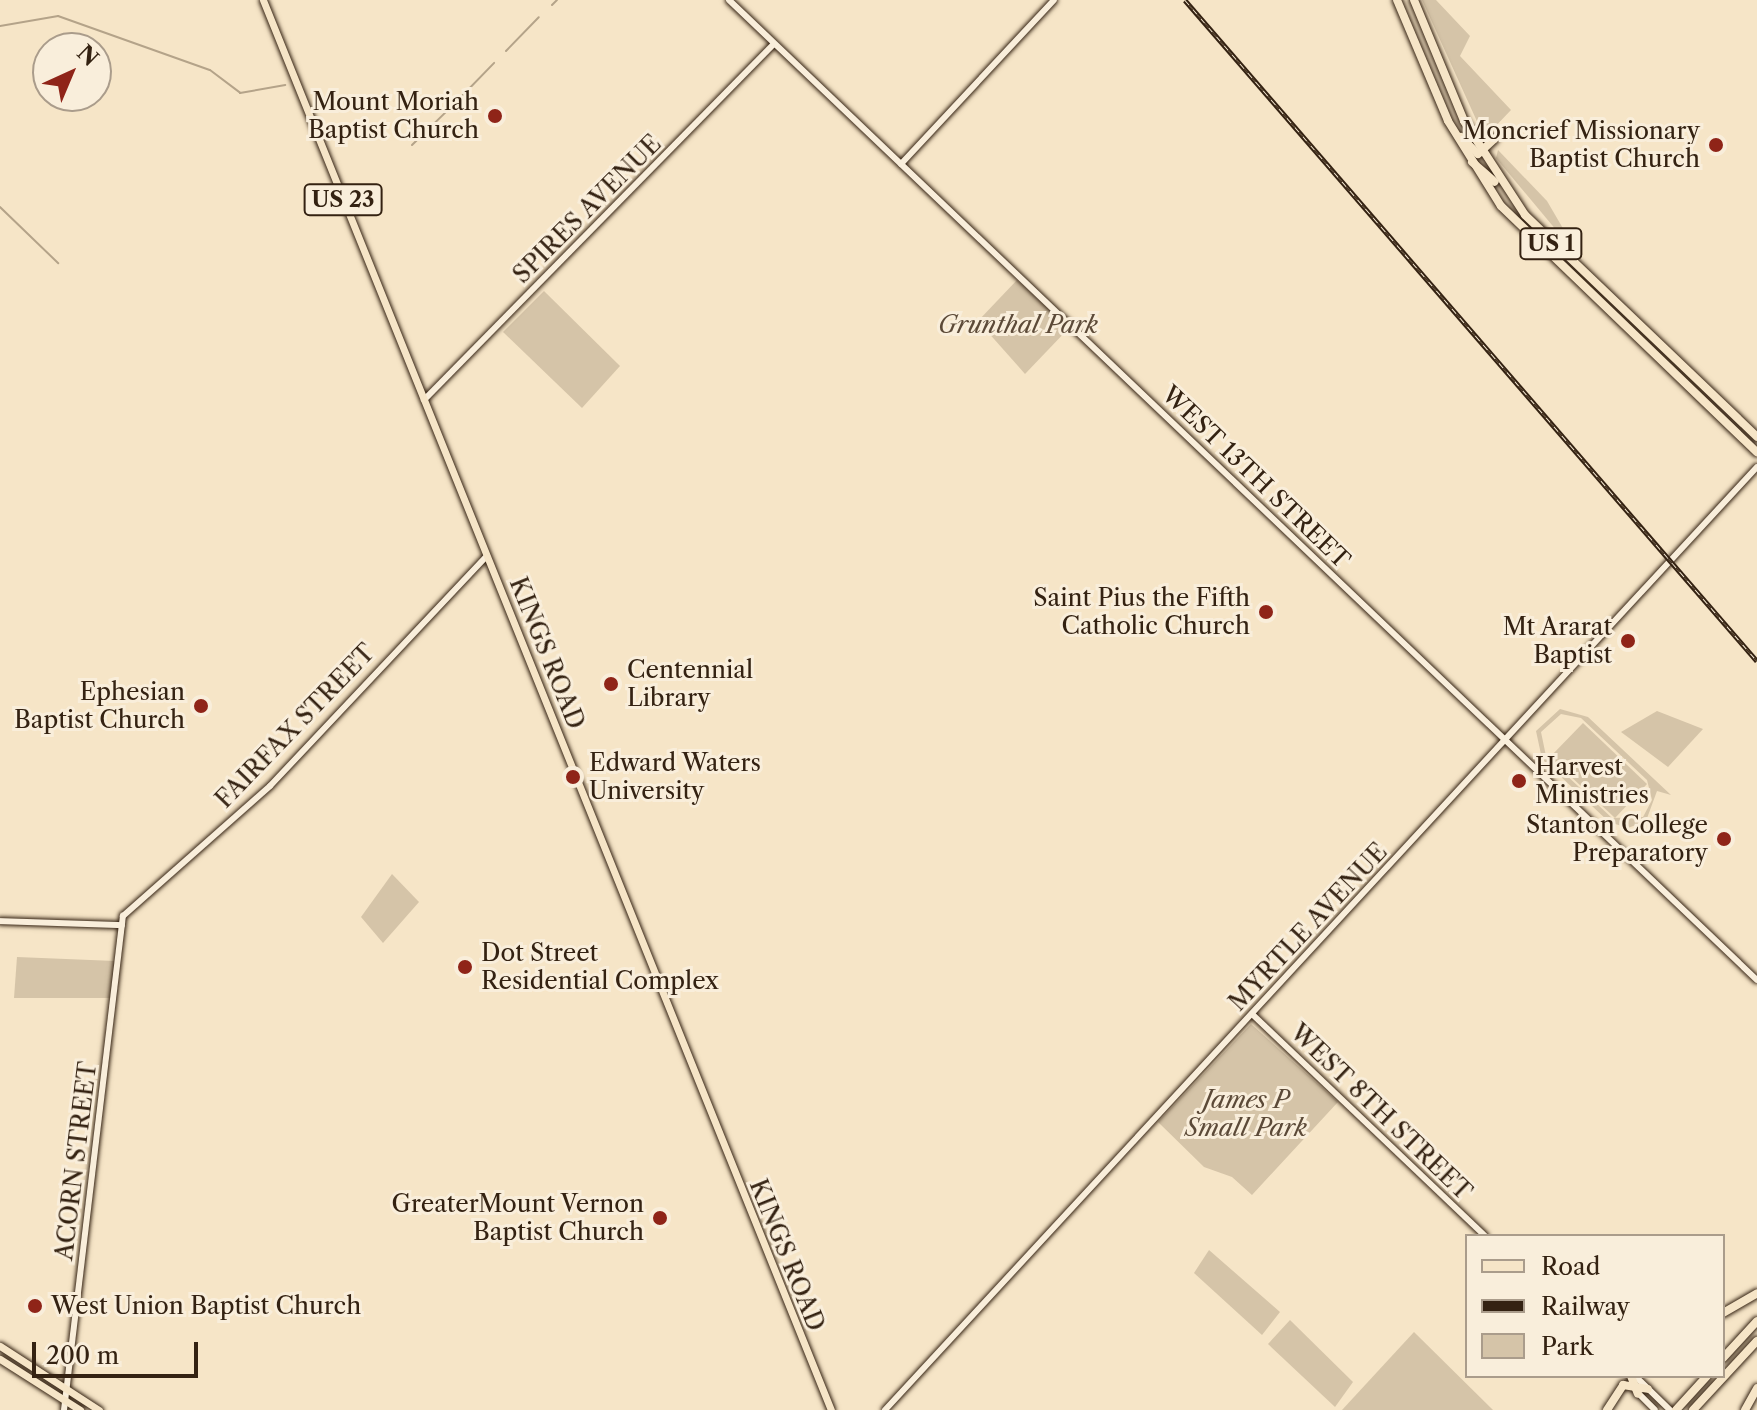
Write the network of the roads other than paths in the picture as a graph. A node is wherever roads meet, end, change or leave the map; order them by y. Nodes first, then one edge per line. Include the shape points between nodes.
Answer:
1 (263, 0) edge
2 (729, 0) edge
3 (1054, 0) edge
4 (1397, 0) edge
5 (1414, 0) edge
6 (774, 44) junction
7 (1448, 121) junction
8 (1470, 132) junction
9 (1481, 153) junction
10 (1470, 162) junction
11 (901, 164) junction
12 (1525, 215) junction
13 (424, 400) junction
14 (1757, 437) edge
15 (1757, 452) edge
16 (1757, 467) edge
17 (486, 557) junction
18 (1505, 740) junction
19 (123, 916) joint
20 (0, 921) edge
21 (122, 925) junction
22 (1757, 980) edge
23 (1252, 1014) junction
24 (1483, 1234) edge
25 (1757, 1293) edge
26 (1725, 1312) edge
27 (1757, 1321) edge
28 (1757, 1341) edge
29 (0, 1346) edge
30 (1725, 1356) edge
31 (0, 1359) edge
32 (1725, 1376) edge
33 (1626, 1378) edge
34 (1705, 1378) edge
35 (1723, 1378) edge
36 (1757, 1388) edge
37 (66, 1389) junction
38 (1648, 1389) joint
39 (1638, 1394) joint
40 (65, 1401) junction
41 (64, 1410) edge
42 (80, 1410) edge
43 (99, 1410) edge
44 (831, 1410) edge
45 (885, 1410) edge
46 (1607, 1410) edge
47 (1655, 1410) edge
48 (1673, 1410) edge
49 (1694, 1410) edge
50 (1745, 1410) edge

1 - 13 main road, KINGS ROAD / US 23
2 - 6 street, WEST 13TH STREET
3 - 11 street
4 - 7 highway, US 1
5 - 8 highway, US 1
6 - 11 street, WEST 13TH STREET
6 - 13 street, SPIRES AVENUE
7 - 9 highway
7 - 10 highway, US 1
8 - 9 highway, US 1
8 - 9 highway via 1494,139
9 - 12 highway, US 1
10 - 12 highway
10 - 15 highway, US 1 via 1542,251
11 - 18 street, WEST 13TH STREET
12 - 14 highway, US 1
13 - 17 main road, KINGS ROAD / US 23
16 - 18 street, MYRTLE AVENUE
17 - 19 street, FAIRFAX STREET via 270,786
17 - 44 main road, KINGS ROAD / US 23
18 - 22 street, WEST 13TH STREET
18 - 23 street, MYRTLE AVENUE
19 - 21 street, ACORN STREET
20 - 21 street
21 - 37 street, ACORN STREET
23 - 24 street, WEST 8TH STREET
23 - 45 street, MYRTLE AVENUE
25 - 26 highway
27 - 30 highway
28 - 32 highway
29 - 37 main road
31 - 40 main road
33 - 38 highway
33 - 39 highway
33 - 46 highway
34 - 48 highway
35 - 49 highway
36 - 50 highway
37 - 40 street, ACORN STREET
37 - 43 main road
38 - 48 street
39 - 47 street
40 - 41 street, ACORN STREET
40 - 42 main road

